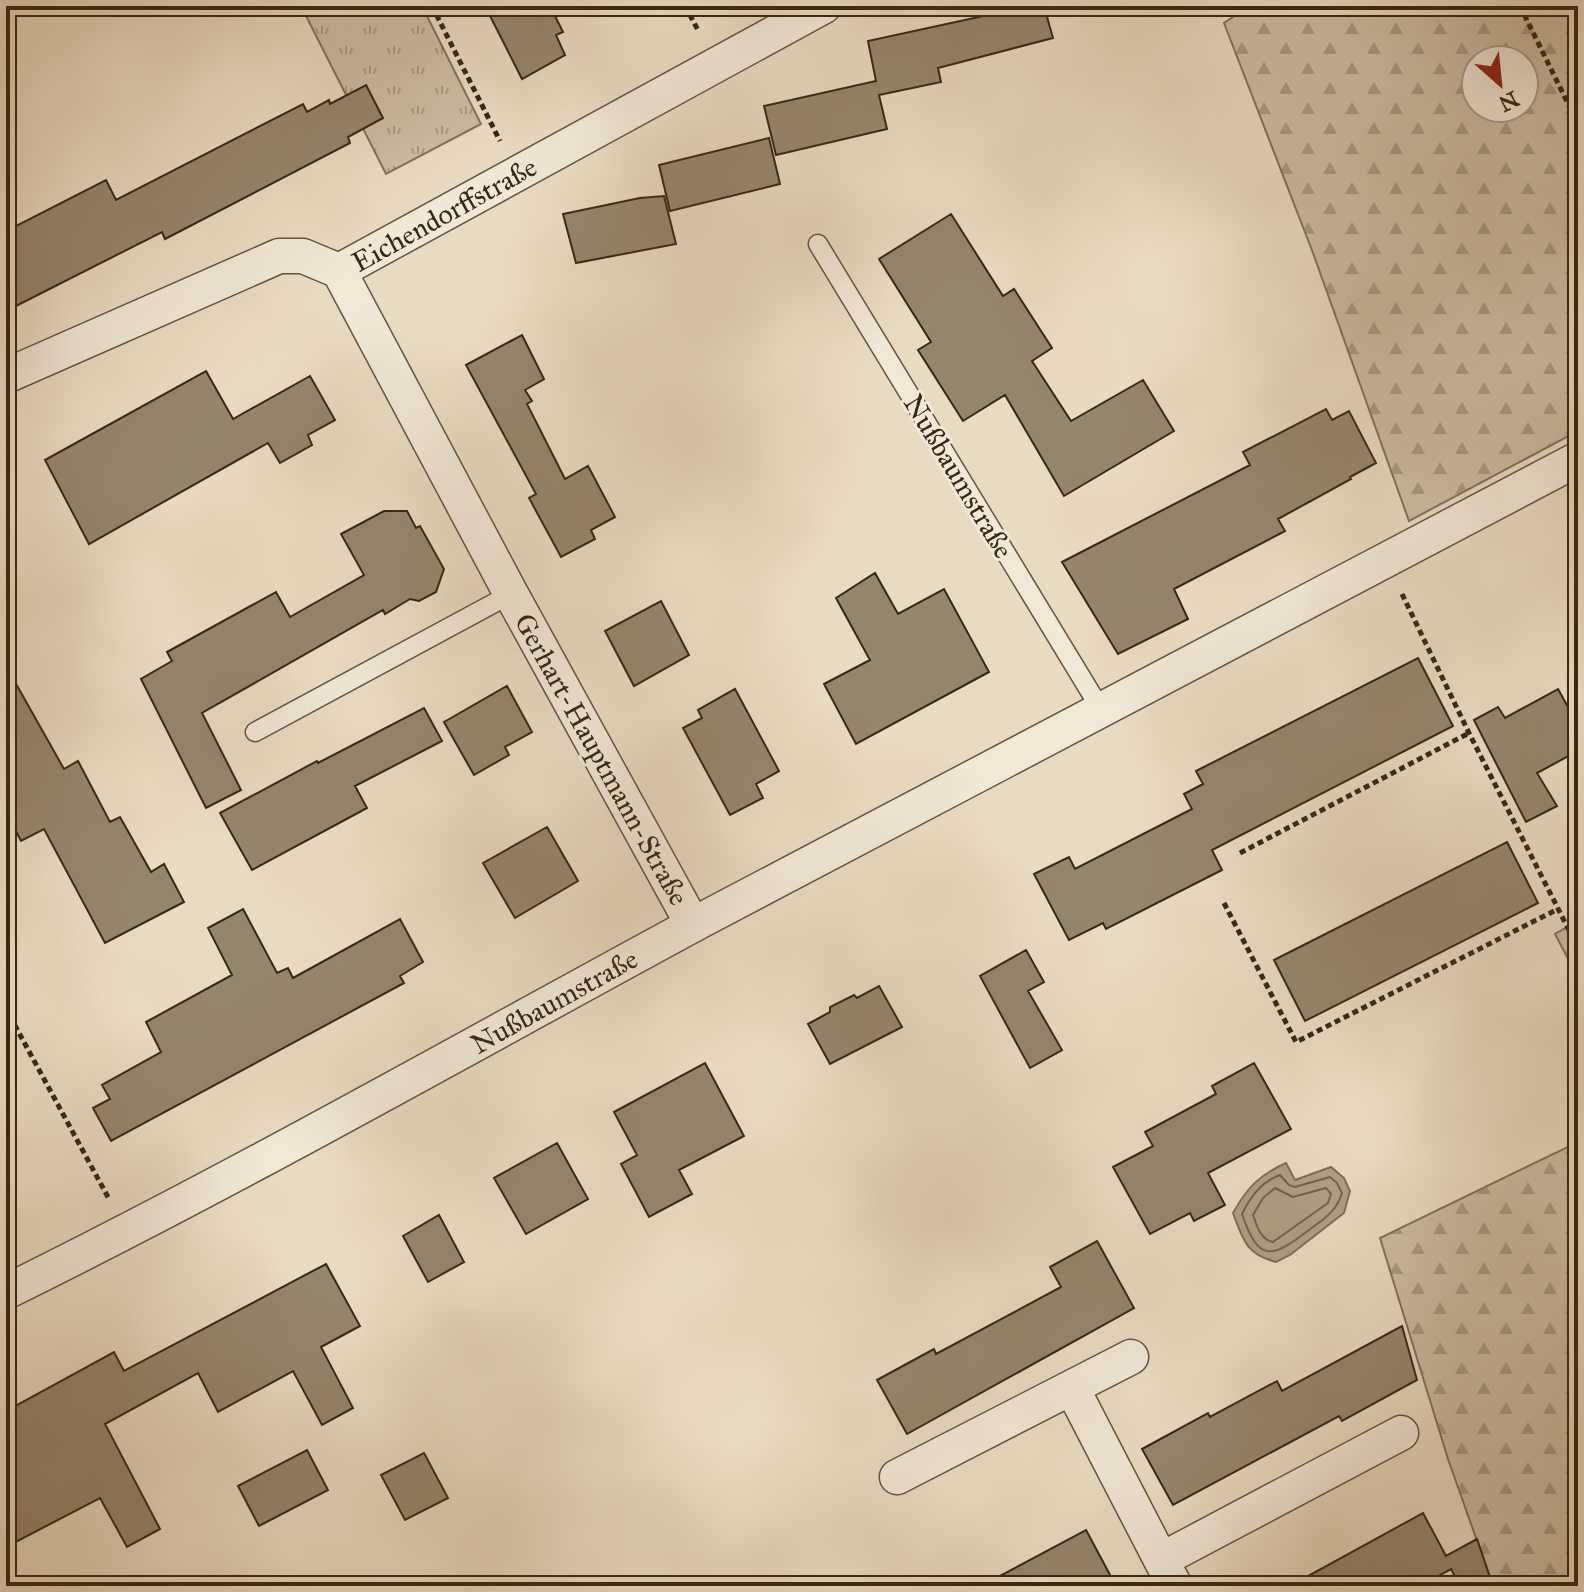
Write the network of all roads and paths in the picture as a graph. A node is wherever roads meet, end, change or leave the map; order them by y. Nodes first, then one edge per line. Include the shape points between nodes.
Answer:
1 (140, 6) edge
2 (432, 6) edge
3 (824, 6) edge
4 (1520, 6) edge
5 (126, 14) dead end
6 (1578, 124) edge
7 (517, 174) junction
8 (818, 244) dead end
9 (339, 271) junction
10 (6, 376) edge
11 (1578, 459) edge
12 (1386, 560) junction
13 (511, 594) junction
14 (1100, 708) junction
15 (255, 732) dead end
16 (1469, 733) junction
17 (1240, 853) dead end
18 (1224, 903) dead end
19 (1558, 909) junction
20 (693, 925) junction
21 (1578, 948) edge
22 (6, 976) edge
23 (127, 1232) junction
24 (6, 1292) edge
25 (1131, 1357) dead end
26 (1072, 1388) junction
27 (1401, 1433) dead end
28 (897, 1477) dead end
29 (1168, 1573) edge

1 - 5 path
2 - 7 path
3 - 7 street, Eichendorffstraße
4 - 6 path
7 - 9 street, Eichendorffstraße
8 - 14 lane, Nußbaumstraße
9 - 10 street, Eichendorffstraße via 303,256 279,256
9 - 13 street, Gerhart-Hauptmann-Straße
11 - 12 street, Nußbaumstraße
12 - 14 street, Nußbaumstraße
12 - 16 path
13 - 15 lane, Gerhart-Hauptmann-Straße
13 - 20 street, Gerhart-Hauptmann-Straße
14 - 20 street, Nußbaumstraße
16 - 17 path
16 - 19 path
18 - 19 path via 1296,1042
19 - 21 path
20 - 23 street, Nußbaumstraße
22 - 23 path via 12,1020
23 - 24 street, Nußbaumstraße
25 - 26 street
26 - 28 street
26 - 29 street
27 - 29 street

